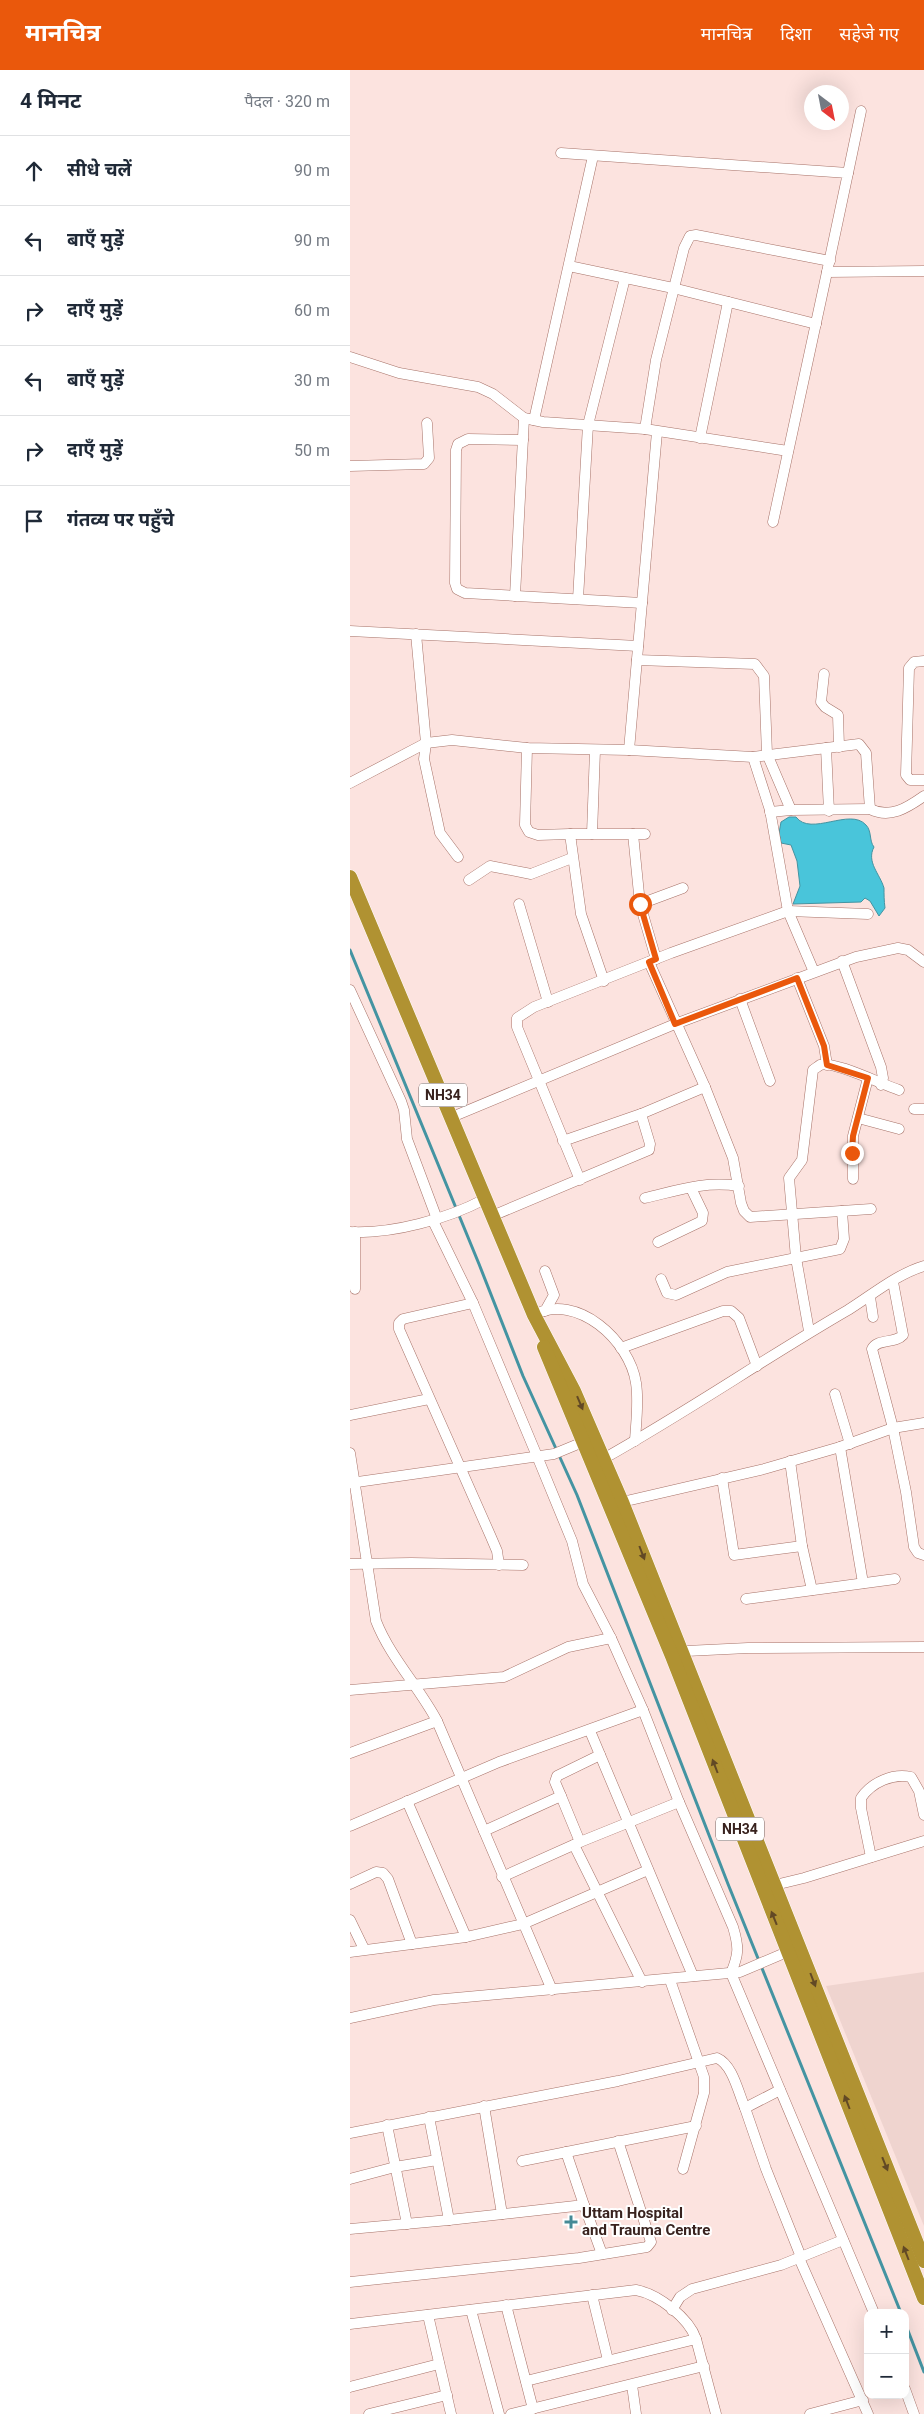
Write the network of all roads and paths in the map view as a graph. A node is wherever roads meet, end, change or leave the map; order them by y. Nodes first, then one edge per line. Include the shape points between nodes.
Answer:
1 (861, 112) dead end
2 (561, 154) dead end
3 (593, 156) junction
4 (848, 173) junction
5 (830, 261) junction
6 (568, 266) junction
7 (924, 271) edge
8 (827, 272) junction
9 (625, 278) junction
10 (673, 288) junction
11 (728, 302) junction
12 (816, 324) junction
13 (350, 357) edge
14 (529, 419) junction
15 (427, 423) dead end
16 (588, 425) junction
17 (645, 429) junction
18 (657, 432) junction
19 (700, 438) junction
20 (523, 440) junction
21 (788, 451) junction
22 (350, 466) edge
23 (773, 522) dead end
24 (515, 596) junction
25 (578, 599) junction
26 (642, 603) junction
27 (350, 631) edge
28 (416, 634) junction
29 (638, 646) junction
30 (637, 660) junction
31 (924, 661) edge
32 (824, 674) dead end
33 (426, 743) junction
34 (839, 747) junction
35 (526, 748) junction
36 (826, 748) junction
37 (595, 750) junction
38 (629, 750) junction
39 (767, 754) junction
40 (753, 757) junction
41 (924, 780) edge
42 (350, 783) edge
43 (924, 796) edge
44 (870, 809) junction
45 (791, 810) junction
46 (829, 811) junction
47 (770, 812) junction
48 (570, 834) junction
49 (592, 834) junction
50 (633, 834) junction
51 (645, 834) dead end
52 (458, 857) dead end
53 (572, 858) junction
54 (350, 877) edge
55 (469, 880) dead end
56 (683, 888) dead end
57 (519, 904) dead end
58 (640, 904) junction
59 (788, 911) junction
60 (868, 914) dead end
61 (653, 960) junction
62 (842, 962) junction
63 (924, 962) edge
64 (814, 972) junction
65 (797, 978) junction
66 (604, 981) junction
67 (350, 990) edge
68 (740, 999) junction
69 (548, 1002) junction
70 (675, 1024) junction
71 (827, 1065) junction
72 (868, 1078) junction
73 (538, 1080) junction
74 (770, 1080) dead end
75 (881, 1085) junction
76 (705, 1087) junction
77 (899, 1090) dead end
78 (641, 1114) junction
79 (452, 1117) junction
80 (858, 1118) junction
81 (899, 1129) dead end
82 (563, 1141) junction
83 (853, 1179) dead end
84 (580, 1180) junction
85 (739, 1186) junction
86 (691, 1188) junction
87 (645, 1198) dead end
88 (485, 1200) junction
89 (871, 1208) dead end
90 (842, 1211) junction
91 (792, 1213) junction
92 (492, 1216) junction
93 (439, 1218) junction
94 (352, 1232) edge
95 (658, 1242) dead end
96 (796, 1258) junction
97 (924, 1266) edge
98 (545, 1271) dead end
99 (661, 1279) dead end
100 (893, 1282) junction
101 (355, 1289) dead end
102 (870, 1297) junction
103 (473, 1304) junction
104 (540, 1313) junction
105 (873, 1317) dead end
106 (809, 1331) junction
107 (544, 1337) junction
108 (621, 1348) junction
109 (757, 1366) junction
110 (835, 1394) dead end
111 (429, 1399) junction
112 (350, 1415) edge
113 (924, 1423) edge
114 (893, 1428) junction
115 (635, 1441) junction
116 (578, 1445) junction
117 (845, 1445) junction
118 (350, 1453) edge
119 (537, 1456) junction
120 (603, 1459) junction
121 (790, 1461) junction
122 (459, 1466) junction
123 (722, 1478) junction
124 (353, 1483) edge
125 (622, 1502) junction
126 (802, 1546) junction
127 (924, 1555) edge
128 (350, 1564) edge
129 (367, 1564) junction
130 (499, 1565) junction
131 (523, 1566) dead end
132 (895, 1579) dead end
133 (863, 1583) junction
134 (812, 1590) junction
135 (746, 1599) dead end
136 (610, 1638) junction
137 (924, 1647) edge
138 (681, 1653) junction
139 (416, 1685) junction
140 (350, 1690) edge
141 (643, 1710) junction
142 (437, 1721) junction
143 (590, 1731) junction
144 (350, 1754) edge
145 (600, 1755) junction
146 (461, 1778) junction
147 (561, 1796) junction
148 (407, 1801) junction
149 (679, 1802) junction
150 (924, 1815) edge
151 (629, 1822) junction
152 (350, 1826) edge
153 (484, 1831) junction
154 (924, 1840) edge
155 (577, 1843) junction
156 (871, 1857) junction
157 (648, 1870) junction
158 (502, 1877) junction
159 (350, 1884) edge
160 (775, 1885) junction
161 (598, 1890) junction
162 (350, 1920) edge
163 (523, 1924) junction
164 (466, 1937) junction
165 (412, 1944) junction
166 (364, 1949) junction
167 (793, 1949) junction
168 (350, 1952) edge
169 (736, 1972) junction
170 (693, 1976) junction
171 (670, 1980) junction
172 (642, 1982) junction
173 (552, 1990) junction
174 (350, 2018) edge
175 (700, 2064) junction
176 (780, 2090) junction
177 (484, 2106) junction
178 (745, 2108) junction
179 (429, 2117) junction
180 (387, 2125) junction
181 (696, 2126) junction
182 (350, 2132) edge
183 (618, 2141) junction
184 (566, 2152) junction
185 (438, 2160) junction
186 (522, 2160) dead end
187 (395, 2167) junction
188 (683, 2169) dead end
189 (350, 2179) edge
190 (584, 2204) junction
191 (502, 2214) junction
192 (449, 2220) junction
193 (406, 2224) junction
194 (350, 2229) edge
195 (843, 2240) junction
196 (602, 2254) junction
197 (800, 2258) junction
198 (924, 2261) edge
199 (350, 2282) edge
200 (592, 2295) junction
201 (924, 2298) edge
202 (506, 2305) junction
203 (872, 2309) edge
204 (470, 2310) junction
205 (672, 2310) junction
206 (428, 2315) junction
207 (350, 2324) edge
208 (696, 2339) junction
209 (608, 2360) junction
210 (440, 2364) junction
211 (704, 2366) junction
212 (526, 2381) junction
213 (632, 2385) junction
214 (350, 2387) edge
215 (447, 2395) junction
216 (909, 2399) edge
217 (863, 2400) junction
218 (533, 2409) junction
219 (368, 2414) edge
220 (452, 2414) edge
221 (499, 2414) edge
222 (511, 2414) edge
223 (636, 2414) edge
224 (716, 2414) edge
225 (810, 2414) edge
226 (868, 2414) edge
227 (914, 2414) edge

1 - 4 street
2 - 3 street
3 - 4 street
3 - 6 street
4 - 5 street
5 - 8 street
5 - 10 street via 696,234 686,241
6 - 9 street
6 - 14 street
7 - 8 street
8 - 12 street
9 - 10 street
9 - 16 street
10 - 11 street
10 - 17 street via 656,360
11 - 12 street
11 - 19 street
12 - 21 street
13 - 14 street via 399,373 478,387
14 - 16 street
14 - 20 street
15 - 22 street via 428,458 424,464
16 - 17 street
16 - 25 street
17 - 18 street
18 - 19 street
18 - 26 street
19 - 21 street
20 - 24 street
20 - 24 street via 468,439 458,444 456,450 457,589 465,593
21 - 23 street
24 - 25 street
25 - 26 street
26 - 29 street
27 - 28 street
28 - 29 street
28 - 33 street
29 - 30 street
30 - 38 street
30 - 39 street via 759,666 764,676
31 - 41 street via 914,662 909,668 906,775 910,780
32 - 34 street via 821,702 838,715
33 - 35 street via 452,740
33 - 42 street
33 - 52 street via 424,759 440,833
34 - 36 street
34 - 44 street via 859,744 864,749
35 - 37 street
35 - 48 street via 525,824 529,832 538,835
36 - 39 street
36 - 46 street
37 - 38 street
37 - 49 street
38 - 40 street
39 - 40 street
39 - 45 street
40 - 47 street
43 - 44 street via 888,814 878,814
44 - 46 street
45 - 46 street
45 - 47 street
47 - 59 street
48 - 49 street
48 - 53 street
49 - 50 street
50 - 51 street
50 - 58 street
53 - 55 street via 531,874 490,866
53 - 66 street via 581,914
54 - 79 highway, NH34
56 - 58 street
57 - 69 street
58 - 61 street
59 - 60 street
59 - 61 street
59 - 64 street
61 - 66 street
61 - 70 street
62 - 63 street via 898,948 908,950
62 - 64 street
62 - 75 street via 881,1067
64 - 65 street
65 - 68 street
65 - 71 street via 824,1046
66 - 69 street
67 - 93 street via 401,1101 407,1139
68 - 70 street
68 - 74 street
69 - 73 street via 517,1018 517,1027
70 - 73 street
70 - 76 street
71 - 72 street
71 - 91 street via 819,1065 814,1070 802,1160 790,1178
72 - 75 street
72 - 80 street
73 - 79 street
73 - 82 street
75 - 77 street
76 - 78 street
76 - 85 street via 733,1158
78 - 82 street
78 - 84 street via 649,1150
79 - 88 highway, NH34
80 - 81 street
80 - 83 street via 853,1136
82 - 84 street
84 - 92 street
85 - 86 street via 717,1183
85 - 91 street via 746,1215
86 - 87 street
86 - 95 street via 703,1213 702,1221
88 - 92 highway, NH34
88 - 93 street
89 - 90 street
90 - 91 street
90 - 96 street via 844,1239 840,1249
91 - 96 street
92 - 104 highway, NH34
93 - 94 street
93 - 103 street
94 - 101 street
96 - 99 street via 726,1272 676,1294 667,1293
96 - 106 street
97 - 100 street
98 - 104 street via 554,1295
100 - 102 street
100 - 114 street via 903,1335 876,1344 872,1349
102 - 105 street
102 - 106 street
103 - 111 street via 403,1319 399,1323
103 - 119 street
104 - 107 highway, NH34
104 - 108 street via 574,1312 586,1317 603,1328
106 - 109 street
107 - 116 highway, NH34 via 549,1363
107 -> 120 highway, NH34 via 574,1391
108 - 109 street via 731,1311 739,1318
108 - 115 street via 636,1383
109 - 115 street
110 - 117 street
111 - 112 street
111 - 122 street
113 - 114 street
114 - 117 street
114 - 127 street via 914,1547
115 - 120 street
116 - 119 street
167 -> 116 highway, NH34 via 672,1656
117 - 121 street
117 - 133 street
118 - 124 street
119 - 122 street
119 - 136 street via 572,1541 583,1584
120 - 125 highway, NH34
121 - 123 street
121 - 126 street
122 - 124 street
122 - 130 street via 494,1544
123 - 125 street
123 - 126 street via 734,1555
124 - 129 street
125 -> 138 highway, NH34
126 - 134 street
128 - 129 street
129 - 130 street
129 - 139 street via 378,1627
130 - 131 street
132 - 133 street
133 - 134 street
134 - 135 street
136 - 139 street via 568,1647 504,1677
136 - 141 street
137 - 138 street via 748,1648
138 - 160 highway, NH34
139 - 140 street
139 - 142 street
141 - 143 street
141 - 149 street
142 - 144 street
142 - 146 street
143 - 145 street
143 - 146 street
145 - 147 street via 557,1776 555,1782
145 - 151 street
146 - 148 street
146 - 153 street
147 - 153 street
147 - 155 street
148 - 152 street
148 - 164 street
149 - 151 street
149 - 169 street via 733,1927 738,1943
150 - 156 street via 919,1791 911,1777 904,1775 875,1783 866,1791 861,1803
151 - 155 street
151 - 157 street
153 - 158 street
154 - 156 street
155 - 158 street
155 - 161 street
156 - 160 street
157 - 161 street
157 - 170 street
158 - 163 street
159 - 165 street via 376,1872 384,1873
160 - 167 highway, NH34
161 - 163 street
161 - 172 street
162 - 166 street
163 - 164 street
163 - 173 street
164 - 165 street
165 - 166 street
166 - 168 street
167 - 169 street
167 -> 198 highway, NH34
201 -> 167 highway, NH34
169 - 170 street
169 - 176 street
170 - 171 street
171 - 172 street
171 - 175 street
172 - 173 street
173 - 174 street via 434,2000
175 - 177 street
175 - 178 street via 717,2058 724,2061
175 - 181 street via 704,2093
176 - 178 street
176 - 195 street
177 - 179 street
177 - 191 street
178 - 197 street
179 - 180 street
179 - 185 street
180 - 182 street
180 - 187 street
181 - 183 street
181 - 188 street
183 - 184 street
183 - 196 street via 651,2242 647,2247
184 - 186 street
184 - 190 street
185 - 187 street
185 - 192 street
187 - 189 street
187 - 193 street
190 - 191 street
190 - 196 street
191 - 192 street
192 - 193 street
193 - 194 street
195 - 197 street
195 - 203 street
196 - 199 street
197 - 205 street via 692,2289 680,2297
197 - 217 street
200 - 202 street
200 - 205 street via 642,2291
200 - 209 street
202 - 204 street
202 - 212 street
204 - 206 street
204 - 221 street
205 - 208 street via 684,2317 693,2328
206 - 207 street
206 - 210 street
208 - 209 street
208 - 211 street
209 - 212 street
210 - 214 street
210 - 215 street
211 - 213 street
211 - 224 street
212 - 218 street
213 - 218 street
213 - 223 street
215 - 219 street
215 - 220 street
216 - 227 street
217 - 225 street
217 - 226 street
218 - 222 street

